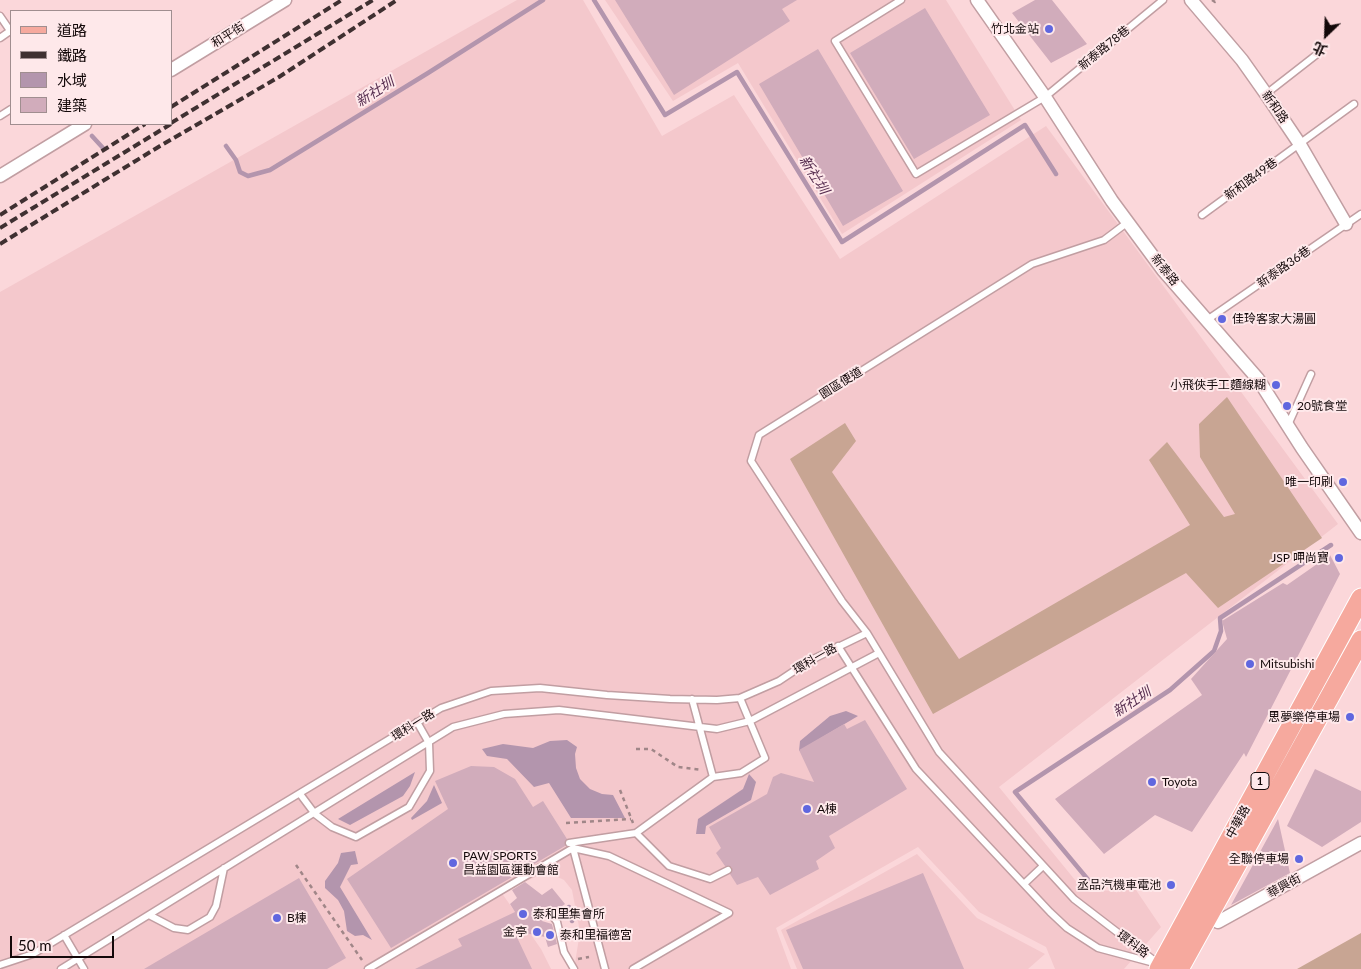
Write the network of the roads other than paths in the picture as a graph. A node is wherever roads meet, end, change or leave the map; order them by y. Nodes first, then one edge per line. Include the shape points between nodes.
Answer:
1 (285, 0) edge
2 (901, 0) edge
3 (977, 0) edge
4 (1163, 0) edge
5 (1191, 0) edge
6 (0, 16) edge
7 (10, 30) edge
8 (1316, 55) dead end
9 (172, 69) edge
10 (1266, 94) junction
11 (1045, 96) junction
12 (1354, 104) dead end
13 (79, 125) edge
14 (1300, 143) junction
15 (0, 176) edge
16 (1361, 214) edge
17 (1202, 215) dead end
18 (1129, 221) junction
19 (1346, 224) junction
20 (1207, 320) junction
21 (1311, 374) dead end
22 (1288, 426) junction
23 (1361, 533) edge
24 (1361, 598) edge
25 (867, 633) junction
26 (1361, 640) edge
27 (838, 646) junction
28 (879, 653) junction
29 (851, 667) junction
30 (740, 698) junction
31 (692, 700) junction
32 (750, 721) junction
33 (417, 722) junction
34 (700, 727) junction
35 (429, 743) junction
36 (714, 777) junction
37 (300, 794) junction
38 (315, 814) junction
39 (636, 833) junction
40 (1361, 843) edge
41 (571, 846) junction
42 (1043, 866) junction
43 (224, 868) junction
44 (728, 870) dead end
45 (1025, 884) junction
46 (551, 914) dead end
47 (149, 915) junction
48 (1207, 916) junction
49 (64, 935) junction
50 (79, 958) junction
51 (0, 965) edge
52 (1164, 968) edge
53 (61, 969) edge
54 (84, 969) edge
55 (368, 969) edge
56 (574, 969) edge
57 (605, 969) edge
58 (633, 969) edge

1 - 9 street, 和平街
2 - 11 lane, 新泰路78巷 via 835,41 916,174
3 - 11 street, 新泰路
4 - 11 lane, 新泰路78巷
5 - 10 street, 新和路
6 - 7 lane
8 - 10 lane
10 - 14 street, 新和路
11 - 18 street, 新泰路 via 1112,201
12 - 14 lane, 新和路49巷
13 - 15 street
14 - 17 lane, 新和路49巷
14 - 19 street, 新和路
16 - 19 lane, 新泰路36巷
18 - 20 street, 新泰路 via 1163,270
18 - 25 lane, 園區便道 via 1104,240 1032,264 759,435 751,461 842,601
19 - 20 lane, 新泰路36巷
20 - 22 street, 新泰路 via 1258,379
21 - 22 lane
22 - 23 street, 新泰路
24 - 52 main road, 中華路 / 1
25 - 27 lane, 環科一路
25 - 28 lane, 環科路
26 - 48 main road, 中華路 / 1
27 - 29 lane, 環科路
27 - 30 lane, 環科一路 via 778,681
28 - 29 lane, 環科一路
28 - 42 lane, 環科路 via 939,752
29 - 32 lane, 環科一路
29 - 45 lane, 環科路 via 916,769
30 - 31 lane, 環科一路
30 - 32 lane
31 - 33 lane, 環科一路 via 540,688 501,691 441,708
31 - 34 lane
32 - 34 lane, 環科一路 via 717,729
32 - 36 lane via 765,758 741,773
33 - 35 lane
33 - 37 lane, 環科一路
34 - 35 lane, 環科一路 via 559,710 487,718 453,727
34 - 36 lane
35 - 38 lane, 環科一路
35 - 38 lane via 430,771 409,807 356,837 332,827
36 - 39 lane
37 - 38 lane
37 - 49 lane, 環科一路
38 - 43 lane, 環科一路
39 - 41 lane
39 - 44 lane via 669,866 710,879
40 - 48 street, 華興街 via 1218,922
41 - 55 lane
41 - 57 lane
41 - 58 lane via 609,856 729,913
42 - 45 lane
42 - 52 lane, 環科路 via 1074,899
43 - 47 lane, 環科一路
43 - 47 lane via 216,906 210,917 188,930 174,928
45 - 52 lane, 環科路 via 1068,928 1098,948
46 - 56 lane via 557,922 564,952
47 - 50 lane, 環科一路
48 - 52 main road, 中華路 / 1
49 - 50 lane
49 - 51 lane, 環科一路 via 33,954
50 - 53 lane, 環科一路
50 - 54 lane

